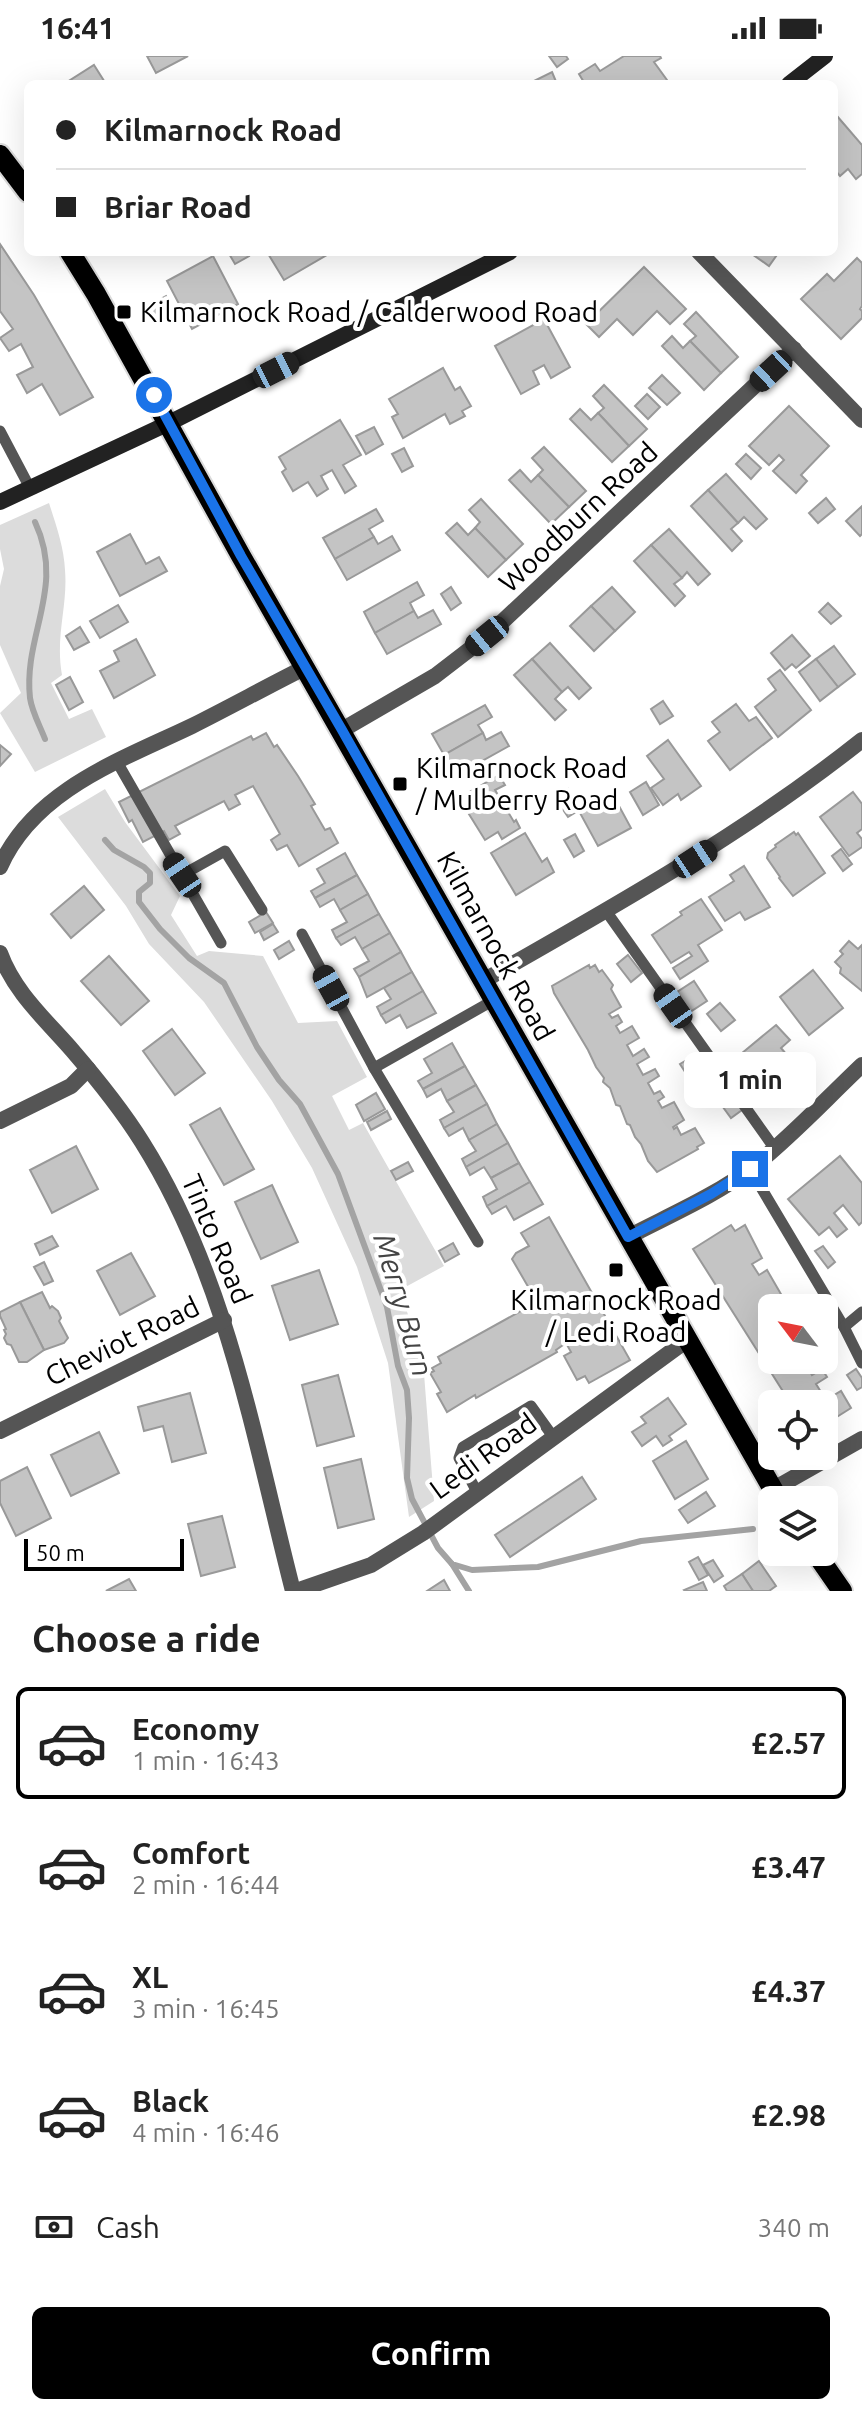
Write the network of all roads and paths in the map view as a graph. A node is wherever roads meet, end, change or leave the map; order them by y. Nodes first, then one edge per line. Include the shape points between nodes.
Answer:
1 (825, 56) edge
2 (794, 80) edge
3 (0, 155) edge
4 (24, 187) edge
5 (72, 256) edge
6 (502, 256) edge
7 (703, 256) edge
8 (794, 349) junction
9 (862, 420) edge
10 (169, 423) junction
11 (0, 431) edge
12 (30, 488) junction
13 (0, 502) edge
14 (306, 667) junction
15 (342, 730) junction
16 (862, 740) edge
17 (116, 760) junction
18 (0, 867) edge
19 (182, 875) junction
20 (262, 910) dead end
21 (606, 911) junction
22 (302, 934) dead end
23 (221, 943) dead end
24 (0, 953) edge
25 (483, 981) junction
26 (494, 1000) junction
27 (862, 1065) edge
28 (374, 1068) junction
29 (88, 1069) junction
30 (0, 1121) edge
31 (775, 1149) junction
32 (750, 1169) junction
33 (628, 1237) junction
34 (478, 1242) dead end
35 (862, 1312) edge
36 (224, 1320) junction
37 (844, 1327) junction
38 (687, 1340) junction
39 (862, 1363) edge
40 (0, 1431) edge
41 (554, 1438) junction
42 (862, 1439) edge
43 (771, 1486) edge
44 (790, 1486) edge
45 (477, 1492) junction
46 (825, 1566) edge
47 (295, 1591) edge
48 (842, 1591) edge

1 - 2 main road
3 - 4 main road
5 - 10 main road, Kilmarnock Road
6 - 10 main road
7 - 8 street
8 - 9 street
8 - 15 street, Woodburn Road via 487,636 435,676
10 - 12 main road
10 - 14 main road, Kilmarnock Road
11 - 12 lane
12 - 13 main road
14 - 15 main road, Kilmarnock Road
14 - 17 street
15 - 25 main road, Kilmarnock Road
16 - 21 street via 746,826
17 - 18 street via 46,806 13,841
17 - 19 lane
19 - 20 lane via 225,851
19 - 23 lane
21 - 25 street
21 - 31 lane
22 - 28 lane
24 - 29 street, Tinto Road via 18,988
25 - 26 main road, Kilmarnock Road
26 - 28 lane
26 - 33 main road, Kilmarnock Road
27 - 31 street
28 - 34 lane
29 - 30 street via 71,1086
29 - 36 street, Tinto Road via 142,1141 174,1198
31 - 32 street
32 - 33 street
32 - 37 lane
33 - 38 main road, Kilmarnock Road
35 - 37 lane
36 - 40 street, Cheviot Road
36 - 47 street, Tinto Road
37 - 39 lane
38 - 41 street, Ledi Road
38 - 43 main road, Kilmarnock Road
41 - 45 street, Ledi Road
41 - 45 lane via 531,1406 463,1447 459,1458
42 - 44 street
45 - 47 street, Ledi Road via 371,1565
46 - 48 main road

